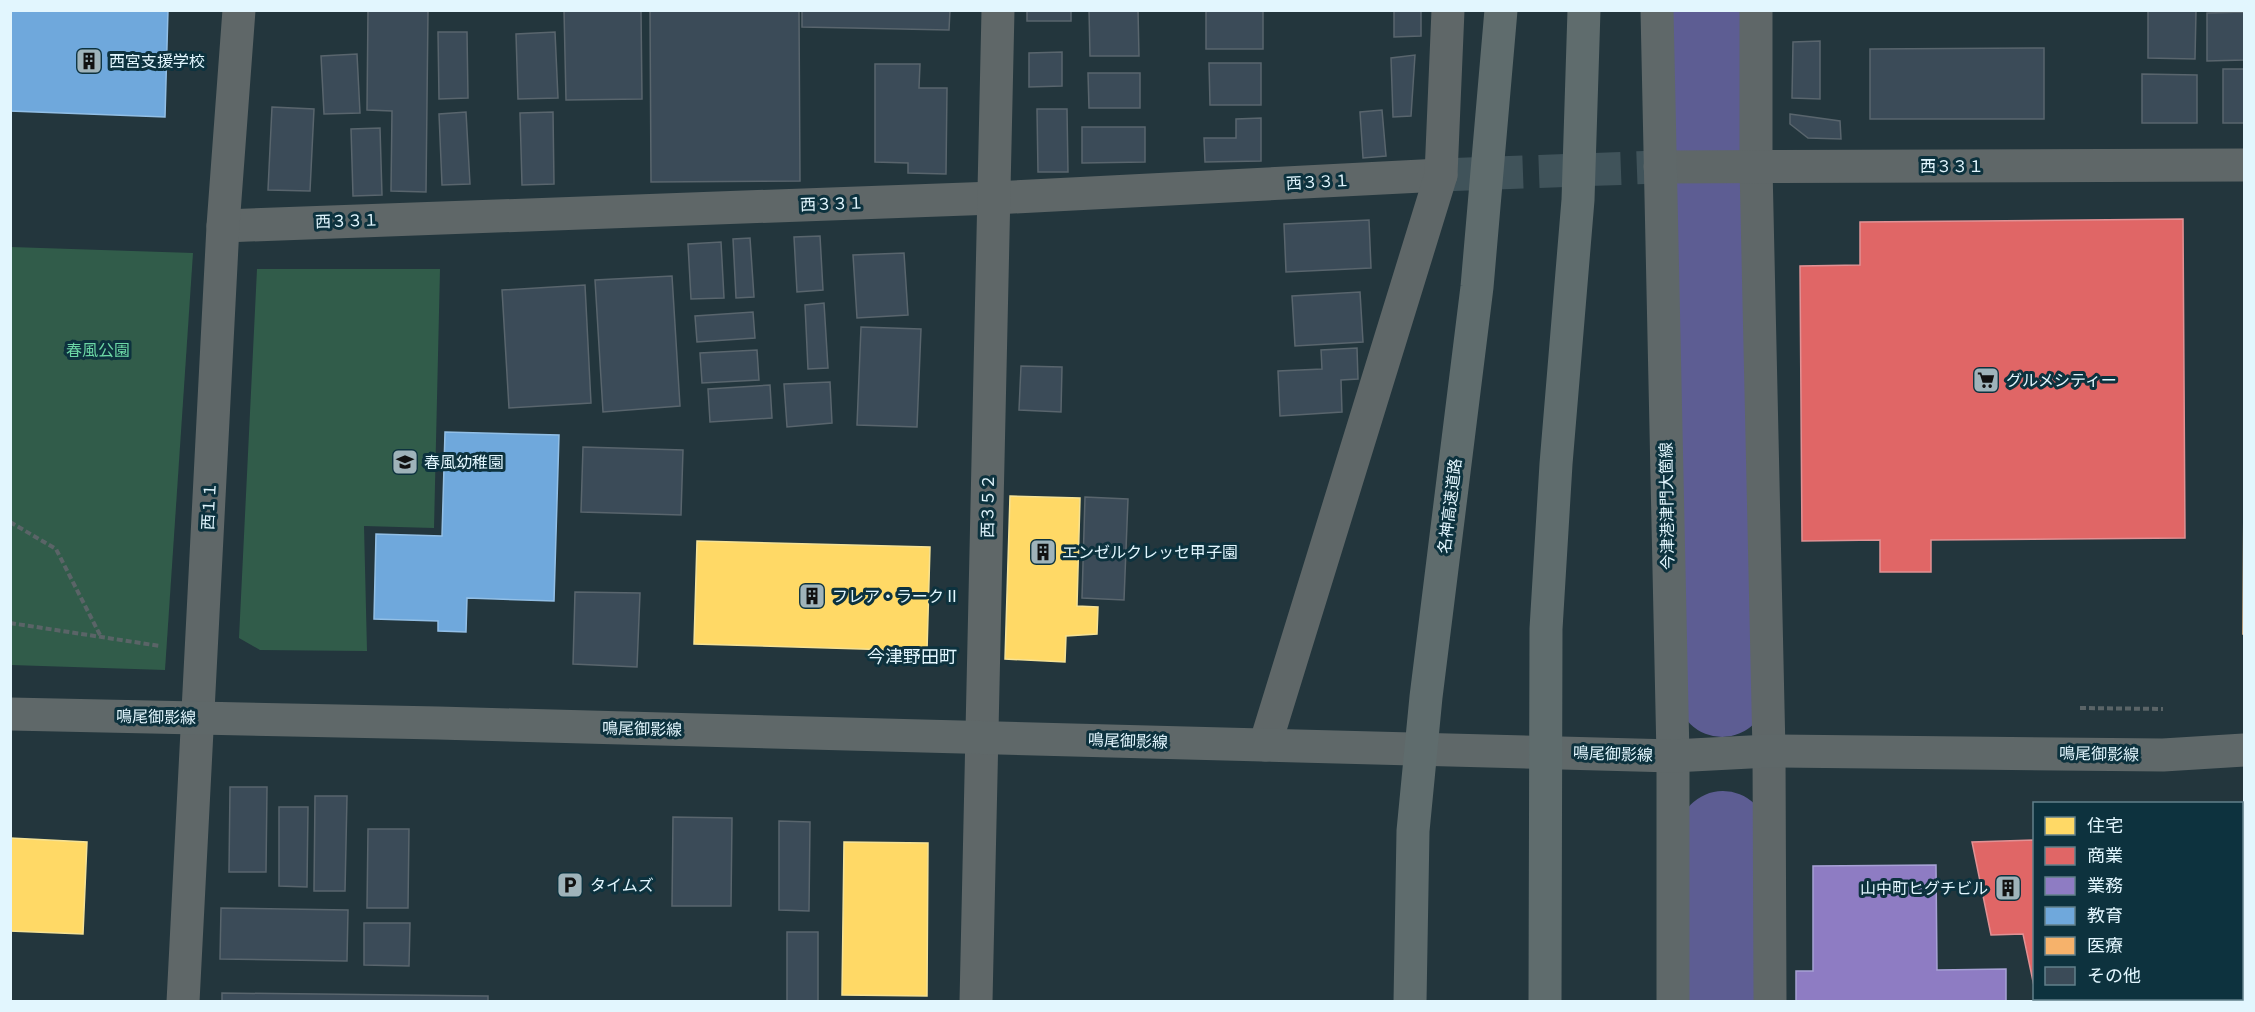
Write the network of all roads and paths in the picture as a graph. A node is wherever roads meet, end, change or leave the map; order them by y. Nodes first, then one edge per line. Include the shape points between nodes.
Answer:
1 (239, 10) edge
2 (999, 10) edge
3 (1448, 10) edge
4 (1501, 10) edge
5 (1584, 10) edge
6 (1657, 10) edge
7 (1756, 10) edge
8 (2244, 165) edge
9 (1660, 167) junction
10 (1746, 167) junction
11 (1441, 176) junction
12 (994, 198) junction
13 (223, 226) junction
14 (10, 522) edge
15 (10, 623) edge
16 (100, 636) junction
17 (202, 652) junction
18 (10, 714) edge
19 (199, 718) junction
20 (983, 737) junction
21 (1265, 745) junction
22 (2244, 750) edge
23 (1769, 751) junction
24 (1673, 756) junction
25 (183, 1002) edge
26 (976, 1002) edge
27 (1410, 1002) edge
28 (1545, 1002) edge
29 (1673, 1002) edge
30 (1770, 1002) edge

1 - 13 street, 西１１
2 - 12 street, 西３５２
3 - 11 street
4 - 27 highway, 名神高速道路, bridge via 1477,287 1413,831
5 - 28 highway, bridge via 1578,200 1546,629
6 - 9 street, 今津港津門大箇線
7 - 10 street
8 - 10 street, 西３３１
9 - 10 street, 西３３１
9 - 24 street, 今津港津門大箇線
10 - 23 street
11 - 12 street, 西３３１
11 - 21 street
12 - 13 street, 西３３１
12 - 20 street, 西３５２
13 - 17 street, 西１１
14 - 16 path via 56,549
15 - 16 path
16 - 17 path
17 - 19 street, 西１１
18 - 19 street, 鳴尾御影線
19 - 20 street, 鳴尾御影線
19 - 25 street, 西１１
20 - 21 street, 鳴尾御影線
20 - 26 street, 西３５２
21 - 24 street, 鳴尾御影線
22 - 23 street, 鳴尾御影線 via 2163,755
23 - 24 street, 鳴尾御影線
23 - 30 street
24 - 29 street, 今津港津門大箇線

